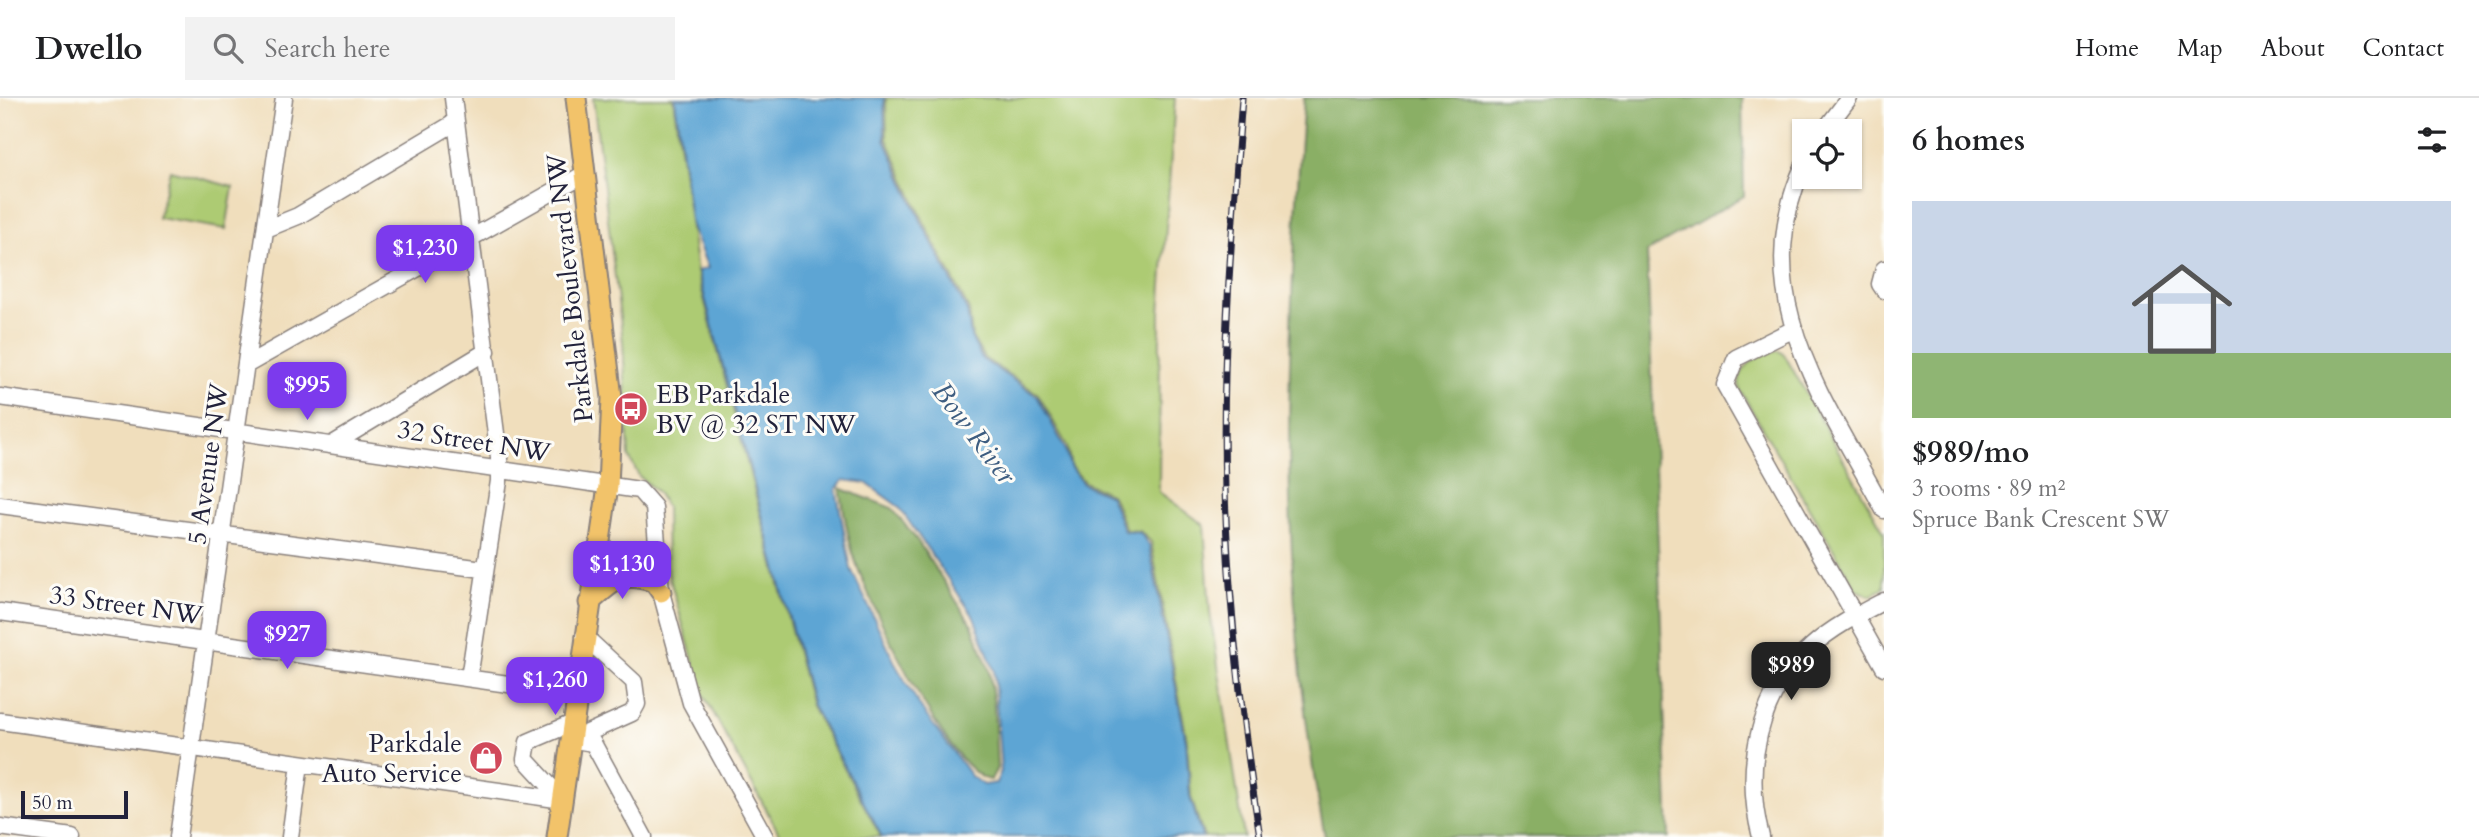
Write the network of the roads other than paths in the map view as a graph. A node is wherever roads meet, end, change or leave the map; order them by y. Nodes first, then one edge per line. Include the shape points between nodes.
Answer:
1 (284, 98) edge
2 (453, 98) edge
3 (576, 98) edge
4 (1849, 98) edge
5 (1833, 119) edge
6 (456, 122) junction
7 (586, 173) junction
8 (1796, 189) edge
9 (266, 229) junction
10 (472, 237) junction
11 (1884, 270) edge
12 (1884, 290) edge
13 (1792, 330) junction
14 (487, 351) junction
15 (248, 364) junction
16 (0, 397) edge
17 (237, 430) junction
18 (333, 444) junction
19 (500, 470) junction
20 (608, 486) junction
21 (0, 505) edge
22 (1884, 510) edge
23 (222, 536) junction
24 (484, 569) junction
25 (661, 592) junction
26 (1884, 601) edge
27 (589, 603) junction
28 (0, 612) edge
29 (1855, 616) junction
30 (584, 636) junction
31 (208, 642) junction
32 (1884, 667) edge
33 (469, 678) junction
34 (579, 694) junction
35 (0, 721) edge
36 (573, 731) junction
37 (192, 748) junction
38 (300, 764) junction
39 (563, 800) junction
40 (0, 827) edge
41 (72, 837) edge
42 (178, 837) edge
43 (290, 837) edge
44 (557, 837) edge
45 (645, 837) edge
46 (765, 837) edge
47 (1761, 837) edge

1 - 9 street, 5 Avenue NW
2 - 6 street
3 - 7 main road, Parkdale Boulevard NW
4 - 5 street
6 - 9 street via 298,216
6 - 10 street
7 - 10 street
7 - 20 main road, Parkdale Boulevard NW via 612,398
8 - 13 street via 1783,244 1783,288
9 - 15 street, 5 Avenue NW
10 - 14 street
10 - 15 street
11 - 12 street via 1880,284
13 - 22 street
13 - 29 street via 1736,358 1725,385
14 - 18 street
14 - 19 street
15 - 17 street, 5 Avenue NW
16 - 17 street, 32 Street NW
17 - 18 street, 32 Street NW
17 - 23 street, 5 Avenue NW
18 - 19 street, 32 Street NW
19 - 20 street, 32 Street NW
19 - 24 street
20 - 25 street via 639,490 654,507
20 - 27 main road, Parkdale Boulevard NW
21 - 23 street
23 - 24 street
23 - 31 street, 5 Avenue NW
24 - 33 street
25 - 27 main road via 654,582 628,575
25 - 46 street via 691,704
26 - 29 street
27 - 30 main road, Parkdale Boulevard NW
28 - 31 street, 33 Street NW
29 - 32 street
29 - 47 street via 1801,656 1766,710 1753,764 1753,801
30 - 34 main road, Parkdale Boulevard NW
30 - 36 street via 634,682 637,704 632,713
31 - 33 street, 33 Street NW
31 - 37 street, 5 Avenue NW
33 - 34 street, 33 Street NW
34 - 36 main road, Parkdale Boulevard NW
35 - 37 street
36 - 39 main road, Parkdale Boulevard NW
36 - 39 street via 528,743 526,760
36 - 45 street via 593,743
37 - 38 street
37 - 42 street, 5 Avenue NW
38 - 39 street
38 - 43 street
39 - 44 main road, Parkdale Boulevard NW
40 - 41 street

